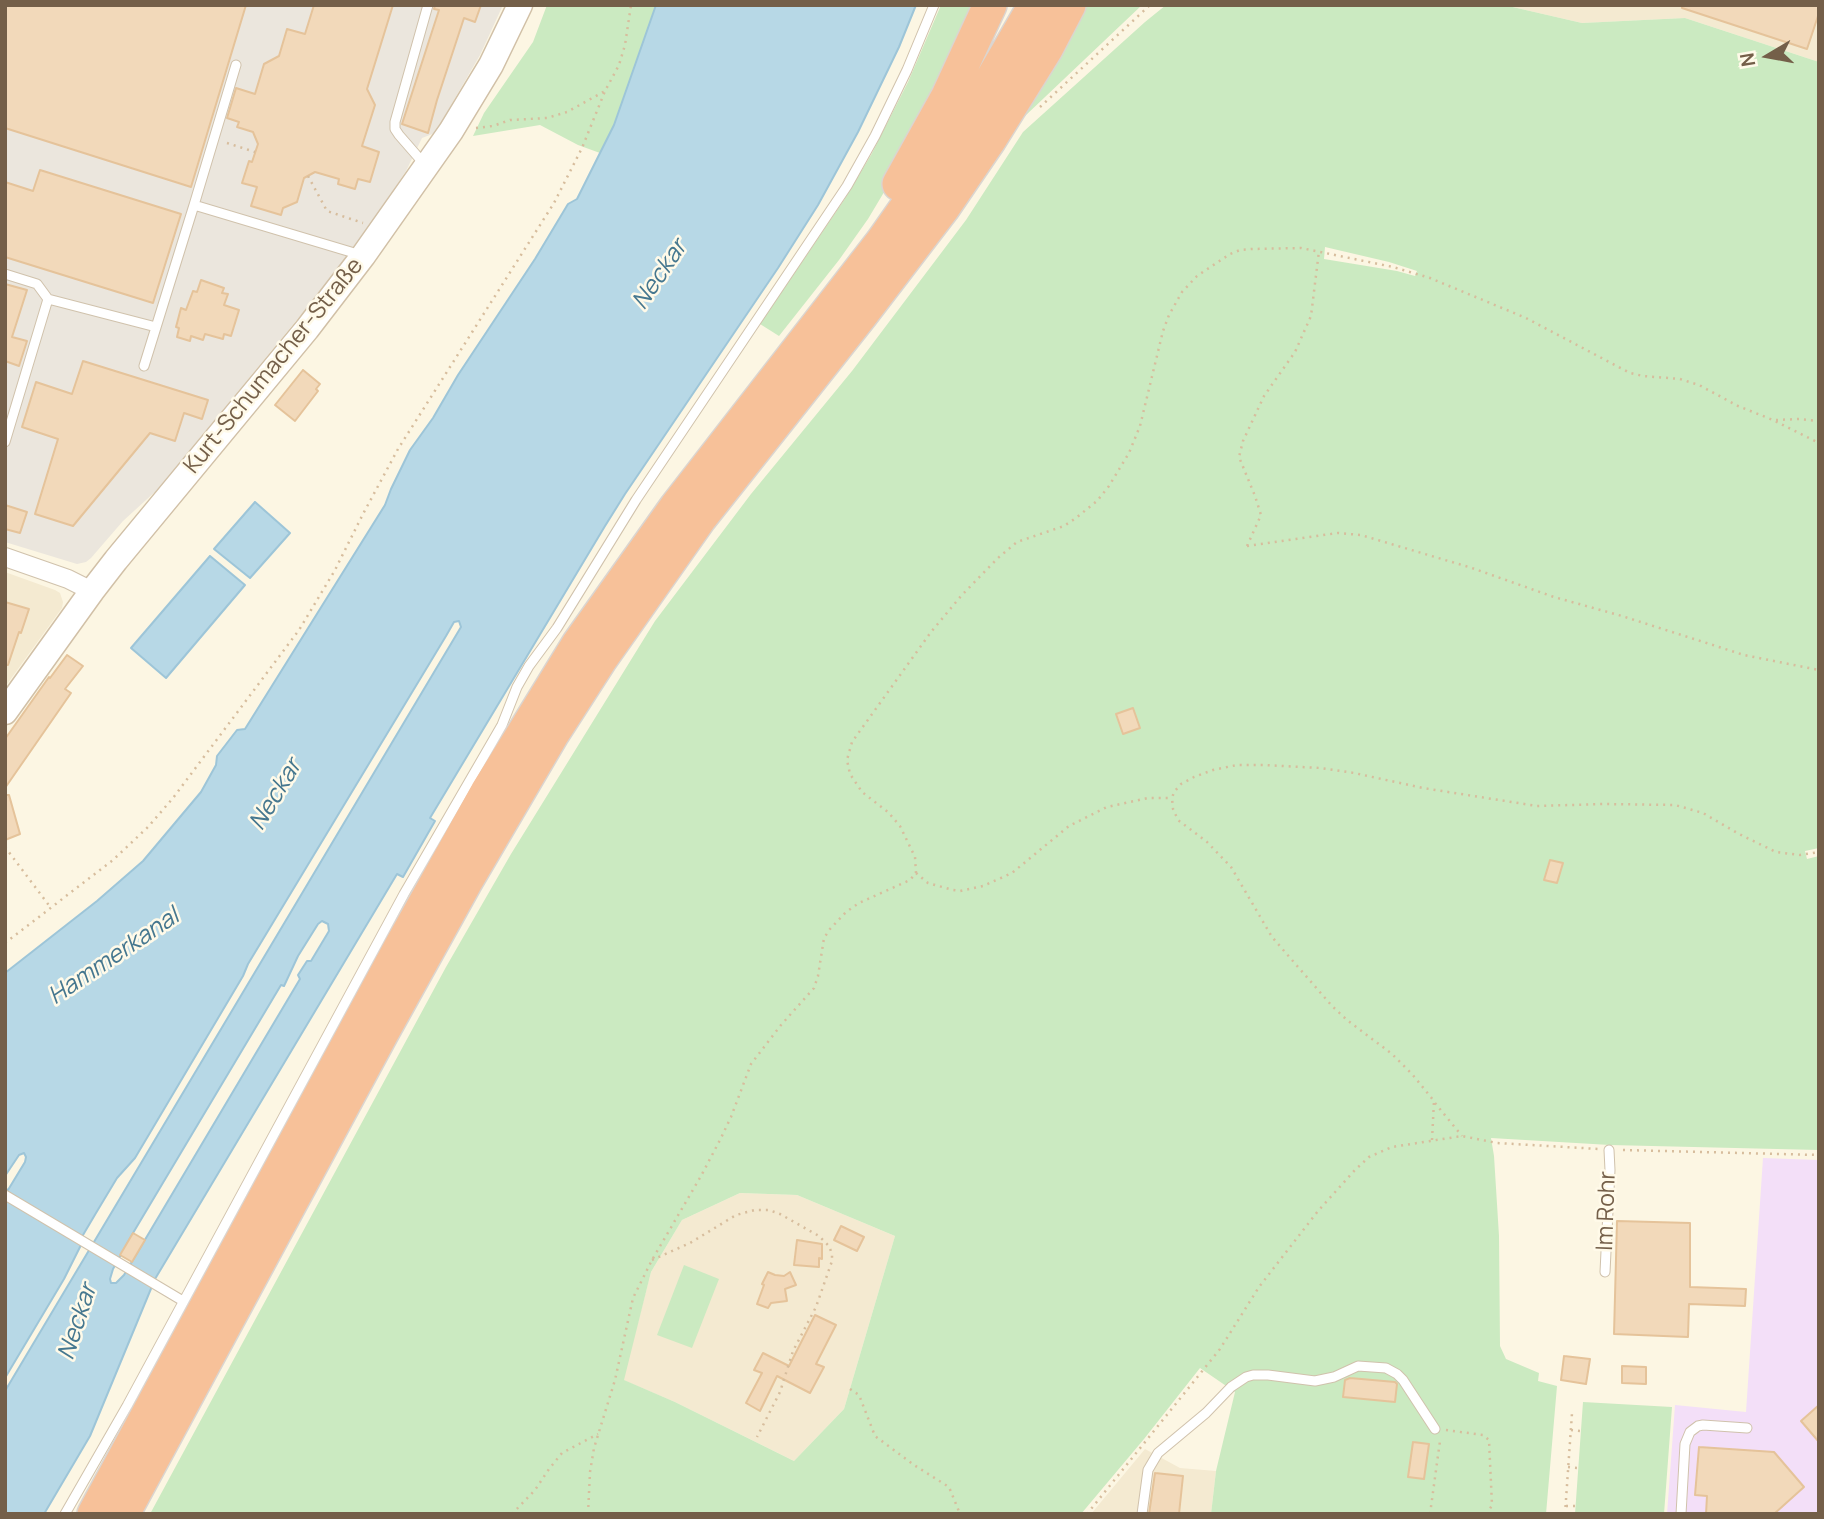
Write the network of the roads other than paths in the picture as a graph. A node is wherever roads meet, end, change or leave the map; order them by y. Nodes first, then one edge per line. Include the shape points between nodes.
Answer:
1 (428, 5) edge
2 (520, 5) edge
3 (934, 5) edge
4 (990, 5) edge
5 (1035, 5) edge
6 (1069, 5) edge
7 (236, 65) dead end
8 (427, 167) junction
9 (194, 205) junction
10 (363, 256) junction
11 (5, 274) edge
12 (48, 299) junction
13 (156, 327) junction
14 (795, 354) junction
15 (144, 366) dead end
16 (5, 443) edge
17 (5, 557) edge
18 (92, 591) junction
19 (5, 712) edge
20 (1609, 1150) road end
21 (5, 1195) edge
22 (1605, 1272) dead end
23 (183, 1301) junction
24 (1747, 1428) dead end
25 (1435, 1429) road end
26 (65, 1514) edge
27 (94, 1514) edge
28 (123, 1514) edge
29 (1142, 1514) edge
30 (1681, 1514) edge

1 - 8 lane via 395,122 399,135
2 - 8 street, Kurt-Schumacher-Straße via 491,65
3 - 23 lane via 907,70 847,186 529,666 502,725 404,894
4 - 14 highway via 908,169
5 - 14 highway via 934,168
6 - 28 highway via 990,139 943,208 700,518 553,733 389,1021
7 - 9 lane
8 - 10 street, Kurt-Schumacher-Straße
9 - 10 lane
9 - 13 lane
10 - 18 street, Kurt-Schumacher-Straße
11 - 12 lane via 37,284
12 - 13 lane
12 - 16 lane
13 - 15 lane
14 - 27 highway via 625,576 487,792
17 - 18 street
18 - 19 street, Kurt-Schumacher-Straße
20 - 22 lane, Im Rohr
21 - 23 lane
23 - 26 lane
24 - 30 lane via 1703,1424 1690,1432 1685,1444
25 - 29 lane via 1403,1380 1386,1368 1358,1366 1315,1381 1253,1375 1231,1387 1158,1452 1148,1470

